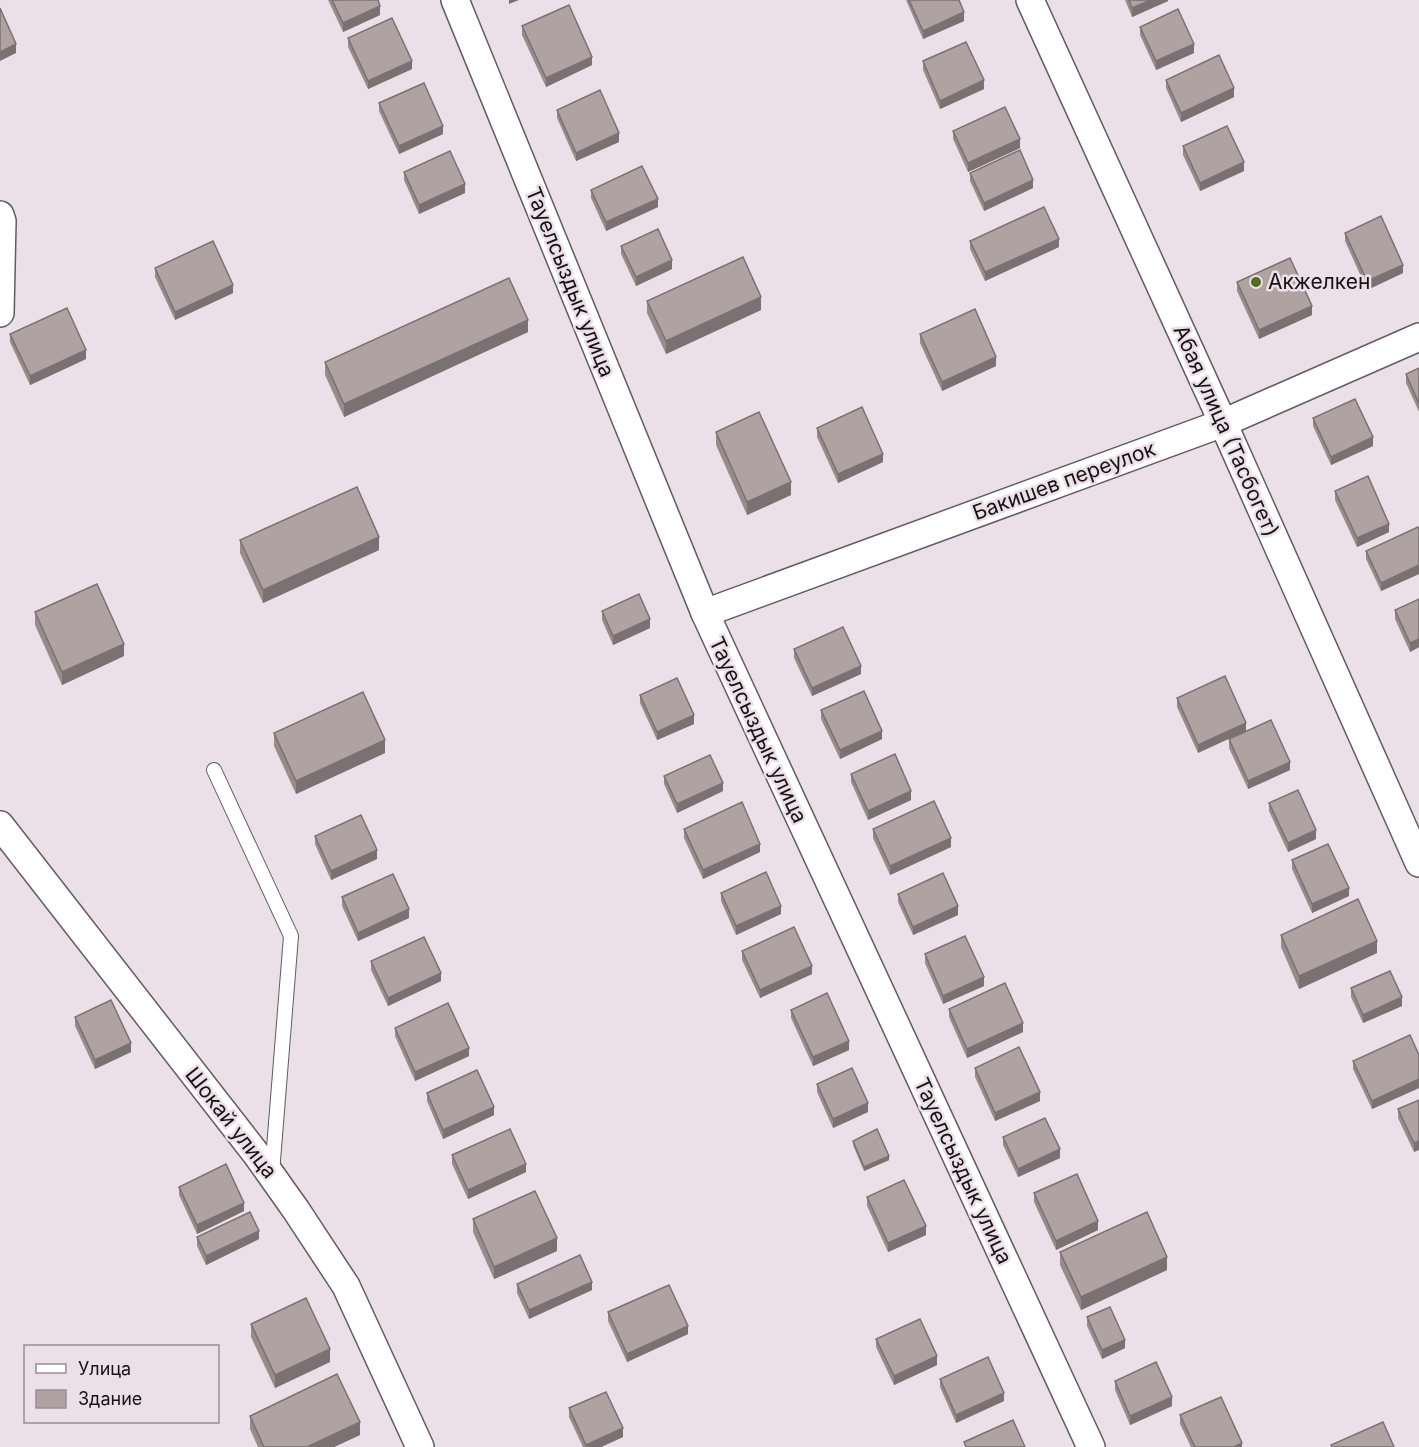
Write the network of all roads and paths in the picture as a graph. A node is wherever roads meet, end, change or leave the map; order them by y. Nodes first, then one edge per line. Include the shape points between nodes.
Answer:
1 (455, 0) edge
2 (1030, 0) edge
3 (0, 215) edge
4 (0, 314) edge
5 (1419, 337) edge
6 (1223, 423) junction
7 (705, 614) junction
8 (214, 770) dead end
9 (0, 825) edge
10 (1419, 863) edge
11 (271, 1175) junction
12 (420, 1447) edge
13 (1091, 1447) edge

1 - 7 street, Тауелсыздык улица
2 - 6 street, Абая улица (Тасбогет)
3 - 4 street
5 - 6 street, Бакишев переулок
6 - 7 street, Бакишев переулок
6 - 10 street, Абая улица (Тасбогет)
7 - 13 street, Тауелсыздык улица
8 - 11 lane via 291,936
9 - 11 street, Шокай улица
11 - 12 street, Шокай улица via 346,1286

